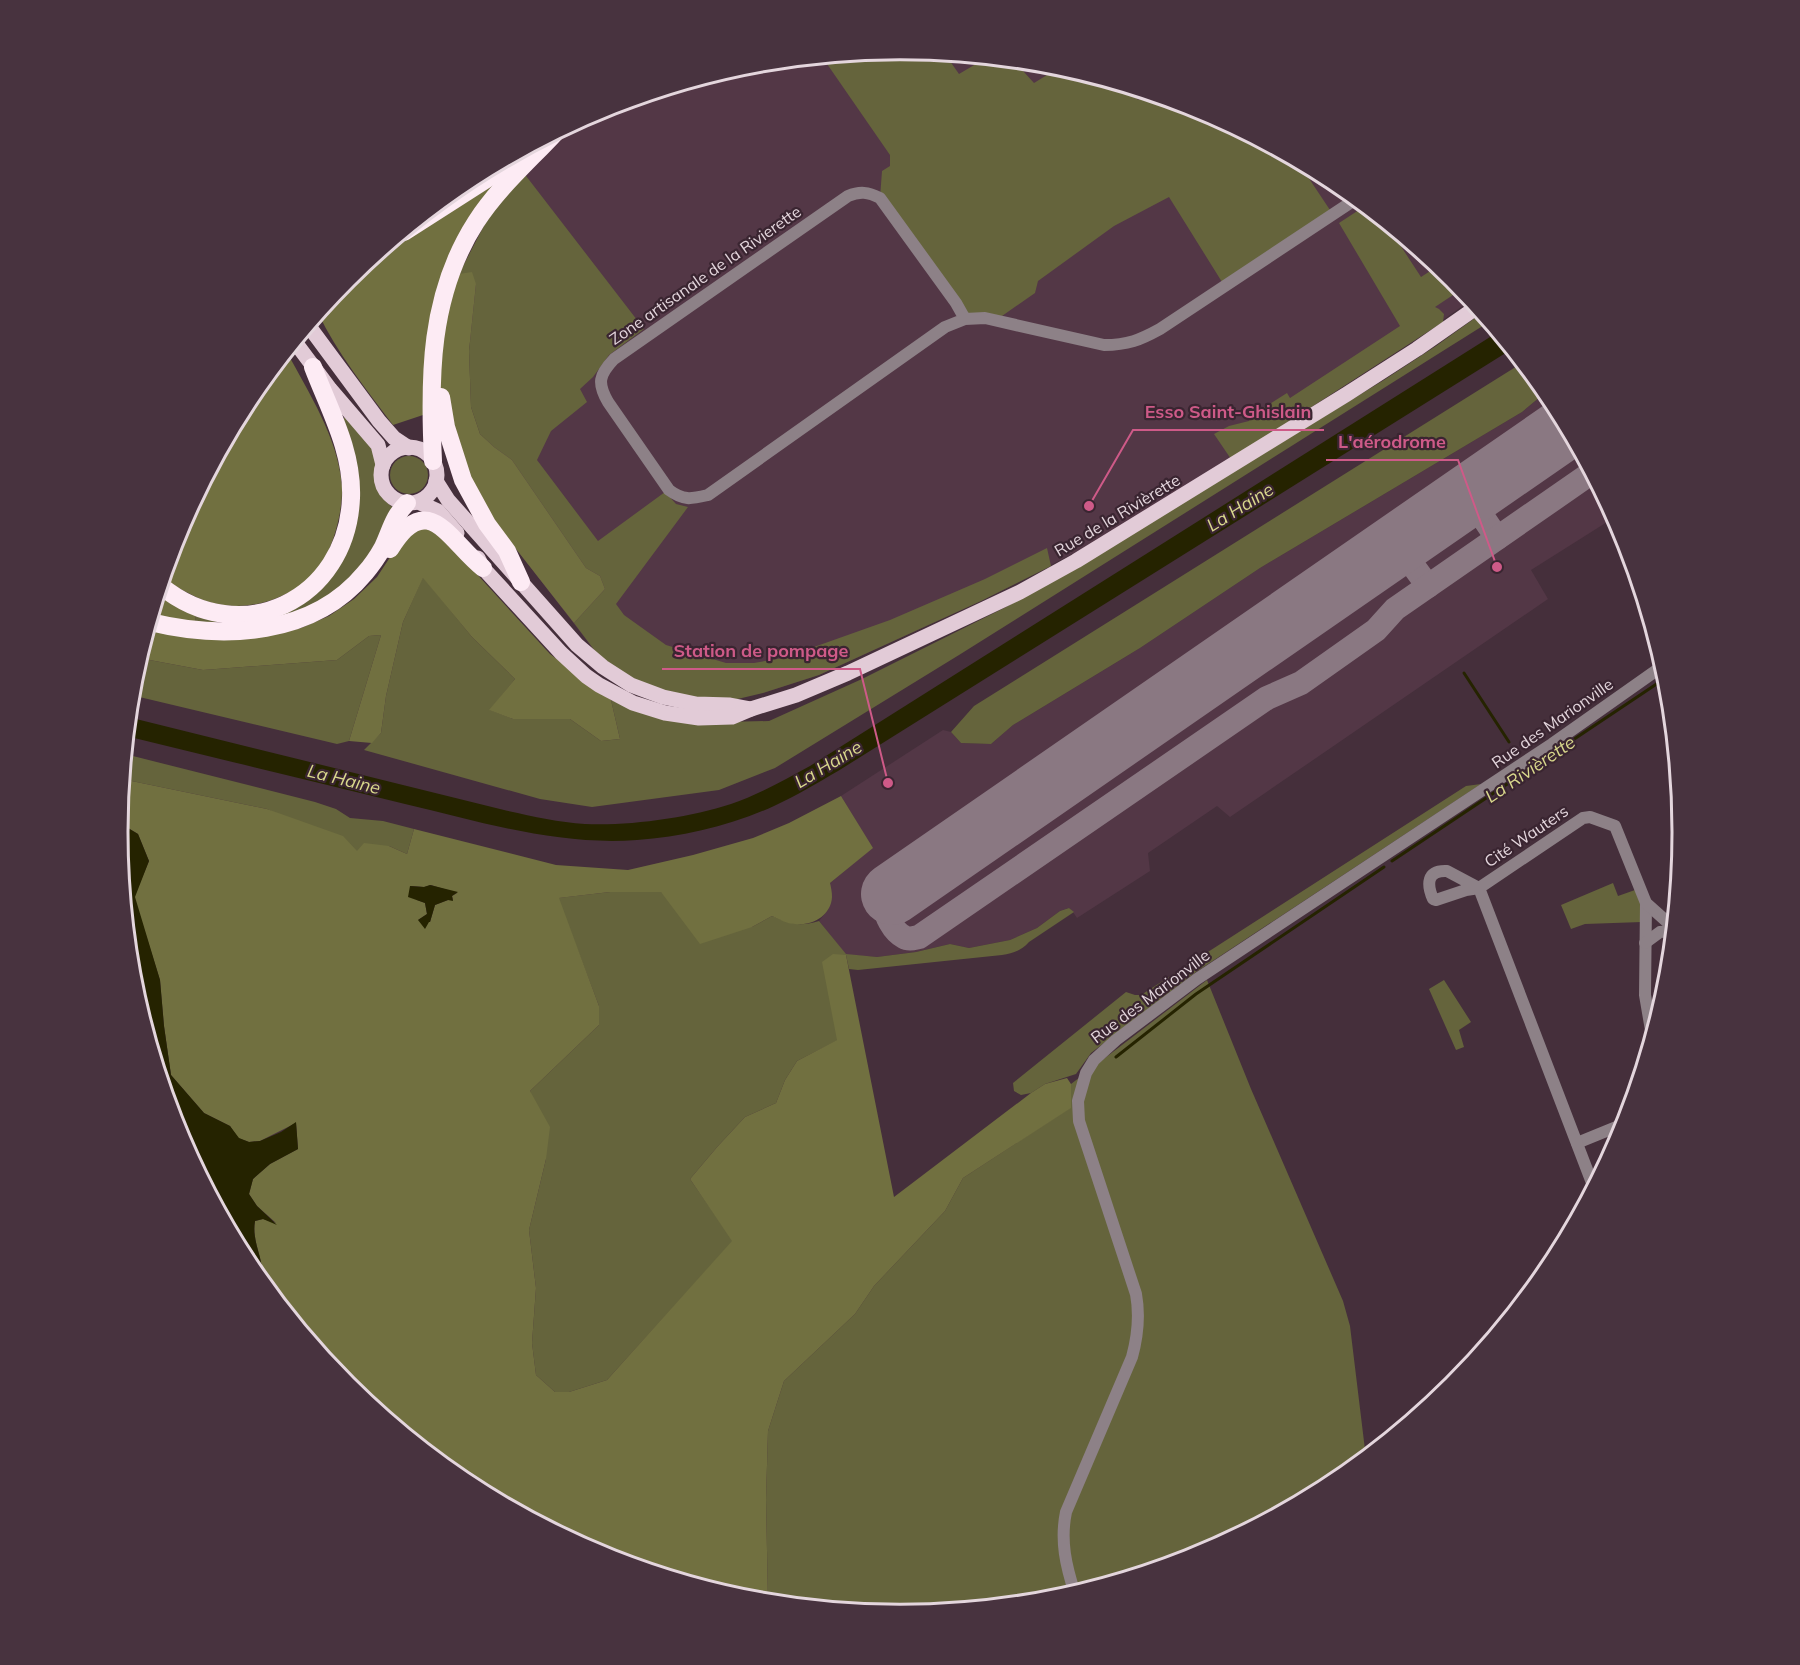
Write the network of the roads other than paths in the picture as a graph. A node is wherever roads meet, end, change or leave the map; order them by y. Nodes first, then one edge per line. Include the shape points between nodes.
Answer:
1 (539, 150) edge
2 (1348, 204) edge
3 (1470, 312) edge
4 (965, 319) junction
5 (438, 320) junction
6 (312, 331) edge
7 (299, 347) edge
8 (313, 367) junction
9 (409, 447) junction
10 (433, 461) junction
11 (383, 465) junction
12 (436, 481) junction
13 (412, 502) junction
14 (483, 568) junction
15 (365, 573) junction
16 (521, 582) junction
17 (166, 590) edge
18 (157, 623) edge
19 (1655, 671) edge
20 (751, 709) junction
21 (1646, 903) junction
22 (1667, 924) edge
23 (1666, 931) edge
24 (1645, 943) junction
25 (1649, 1019) edge
26 (1614, 1129) edge
27 (1577, 1143) junction
28 (1592, 1176) edge
29 (1072, 1585) edge

1 - 5 highway via 477,220 448,282
2 - 4 street, Zone artisanale de la Rivierette via 1140,340 1104,345 985,318
3 - 20 main road, Rue de la Rivièrette via 1367,381 1076,561 1010,597 848,673
4 - 4 street, Zone artisanale de la Rivierette via 925,340 708,495 691,499 669,490 608,402 600,384 614,359 857,192 880,198
5 - 10 highway via 431,368
5 - 16 highway via 441,395 451,447 467,489 507,551
6 - 9 main road via 379,421 394,438
7 - 8 main road
8 - 11 main road via 378,445
8 - 17 highway via 340,434 351,486 345,535 328,568 314,585 290,602 251,615 200,609
9 - 10 main road via 425,452
9 - 11 main road via 393,453
10 - 12 main road
11 - 13 main road via 385,489 394,499
12 - 13 main road via 429,495
12 - 16 main road via 448,500
13 - 14 main road, Rue de la Rivièrette via 438,511
13 - 15 highway via 395,517 382,549
14 - 15 highway via 441,527 423,520 405,528 388,552
14 - 20 main road, Rue de la Rivièrette via 561,654 618,696 665,713 699,718 732,717
15 - 18 highway via 326,608 279,626 229,631
16 - 20 main road via 577,645 631,685 679,701
19 - 29 street, Rue des Marionville via 1197,979 1116,1040 1090,1065 1080,1090 1079,1121 1136,1294 1139,1318 1132,1357 1066,1512 1063,1546
21 - 22 street, Cité Wauters
21 - 24 street
21 - 27 street, Cité Wauters via 1617,829 1590,817 1479,888
23 - 24 street
24 - 25 street
26 - 27 street
27 - 28 street, Cité Wauters

